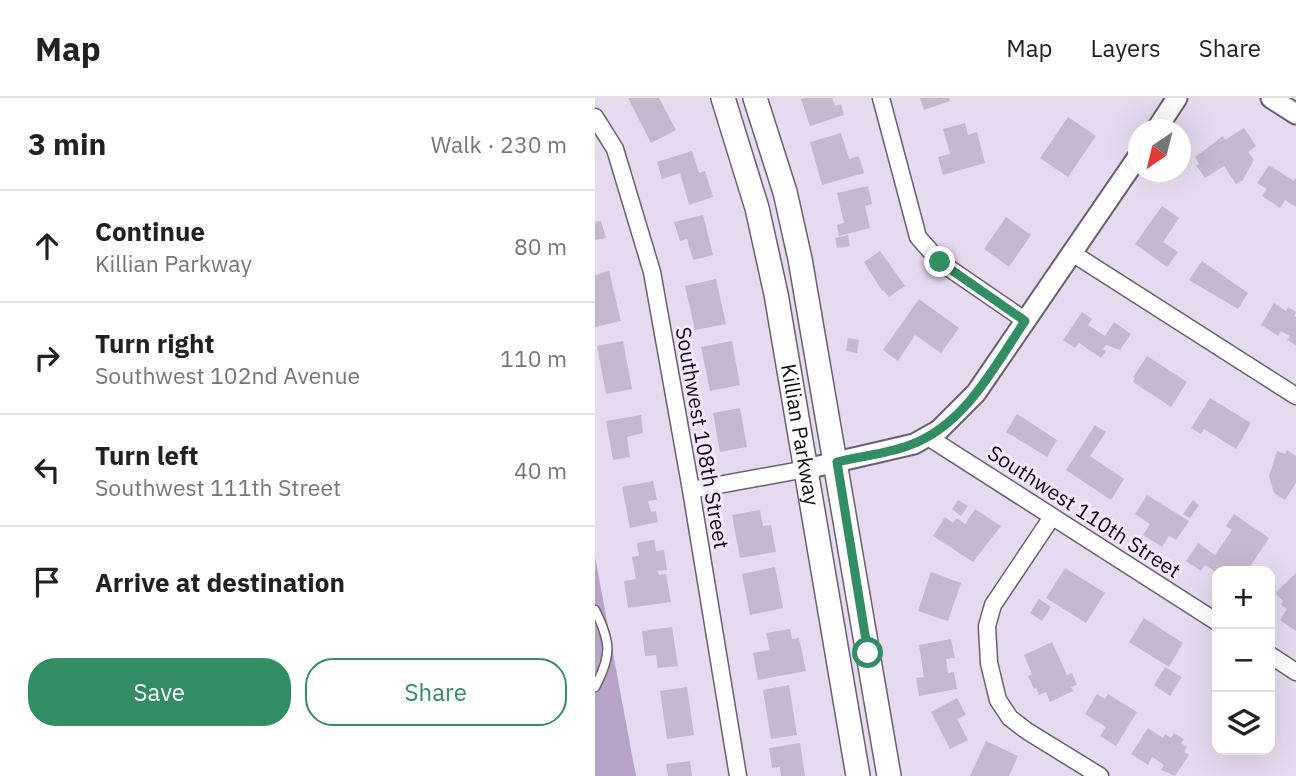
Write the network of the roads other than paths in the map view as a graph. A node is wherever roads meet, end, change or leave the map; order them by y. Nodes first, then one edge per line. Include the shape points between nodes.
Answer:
1 (723, 98) edge
2 (755, 98) edge
3 (881, 98) edge
4 (1177, 98) edge
5 (1271, 98) edge
6 (1296, 114) edge
7 (595, 117) edge
8 (1163, 119) edge
9 (1128, 171) edge
10 (1072, 253) junction
11 (1025, 321) junction
12 (1296, 396) edge
13 (928, 437) junction
14 (837, 462) junction
15 (806, 469) junction
16 (691, 490) junction
17 (1052, 517) junction
18 (595, 610) edge
19 (1212, 619) edge
20 (1275, 658) edge
21 (1296, 672) edge
22 (595, 687) edge
23 (1078, 770) edge
24 (738, 776) edge
25 (858, 776) edge
26 (889, 776) edge
27 (1100, 776) edge

1 - 15 main road, Killian Parkway via 767,249
2 - 14 main road, Killian Parkway via 797,246
3 - 11 street via 918,237 940,262
4 - 8 street
5 - 6 street
7 - 16 street, Southwest 108th Street via 615,149 652,272
9 - 10 street
10 - 11 street
10 - 12 street
11 - 13 street via 976,393
13 - 14 street via 905,447
13 - 17 street, Southwest 110th Street
14 - 15 street
14 - 26 main road, Killian Parkway
15 - 16 street
15 - 25 main road, Killian Parkway
16 - 24 street, Southwest 108th Street
17 - 19 street, Southwest 110th Street
17 - 23 street via 993,605 987,639 998,700 1010,718
18 - 22 lane via 606,632 609,653
20 - 21 street
23 - 27 street

